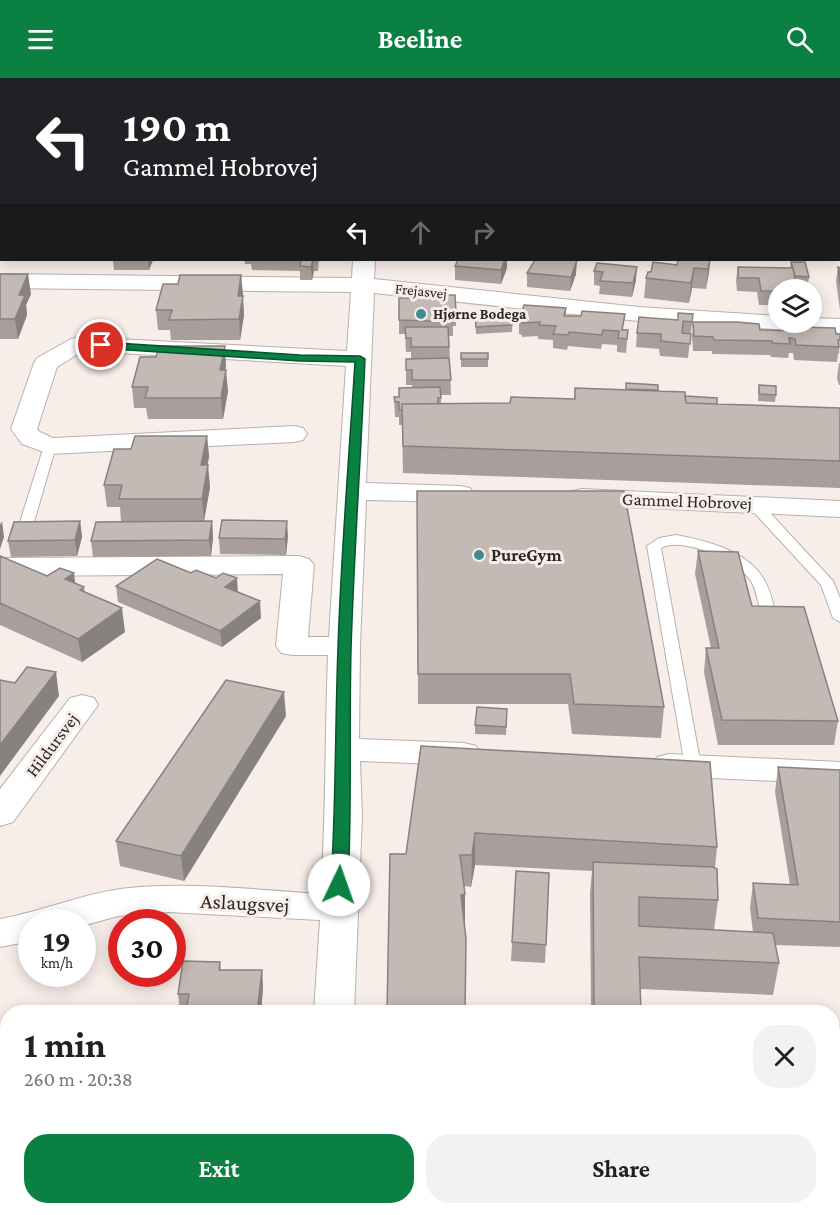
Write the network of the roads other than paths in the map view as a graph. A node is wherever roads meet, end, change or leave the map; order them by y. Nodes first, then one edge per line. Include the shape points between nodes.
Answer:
1 (7, 261) edge
2 (364, 272) edge
3 (0, 275) edge
4 (0, 281) edge
5 (840, 326) edge
6 (360, 359) junction
7 (294, 434) dead end
8 (50, 446) junction
9 (353, 491) junction
10 (482, 495) edge
11 (553, 496) edge
12 (754, 504) junction
13 (840, 509) edge
14 (27, 522) edge
15 (0, 567) edge
16 (770, 618) edge
17 (840, 618) edge
18 (345, 646) junction
19 (82, 705) dead end
20 (342, 748) junction
21 (490, 755) edge
22 (633, 763) edge
23 (693, 766) junction
24 (840, 773) edge
25 (0, 814) edge
26 (338, 908) junction
27 (95, 909) edge
28 (18, 930) edge
29 (0, 933) edge
30 (334, 1005) edge

1 - 3 street
2 - 4 street, Frejasvej
2 - 5 street, Frejasvej via 639,314
2 - 6 street
6 - 8 street via 79,344 46,363 24,429 31,438
6 - 9 street
7 - 8 street
8 - 14 lane
9 - 10 street
9 - 18 street
11 - 12 street, Gammel Hobrovej
12 - 13 street, Gammel Hobrovej
12 - 17 lane via 828,584
15 - 18 street via 299,565 292,646
16 - 23 lane via 755,576 723,552 676,539 660,540 654,546
18 - 20 street
19 - 25 street, Hildursvej
20 - 21 street
20 - 26 street via 344,816
22 - 23 street
23 - 24 street
26 - 27 street, Aslaugsvej via 168,899
26 - 30 street
28 - 29 street

